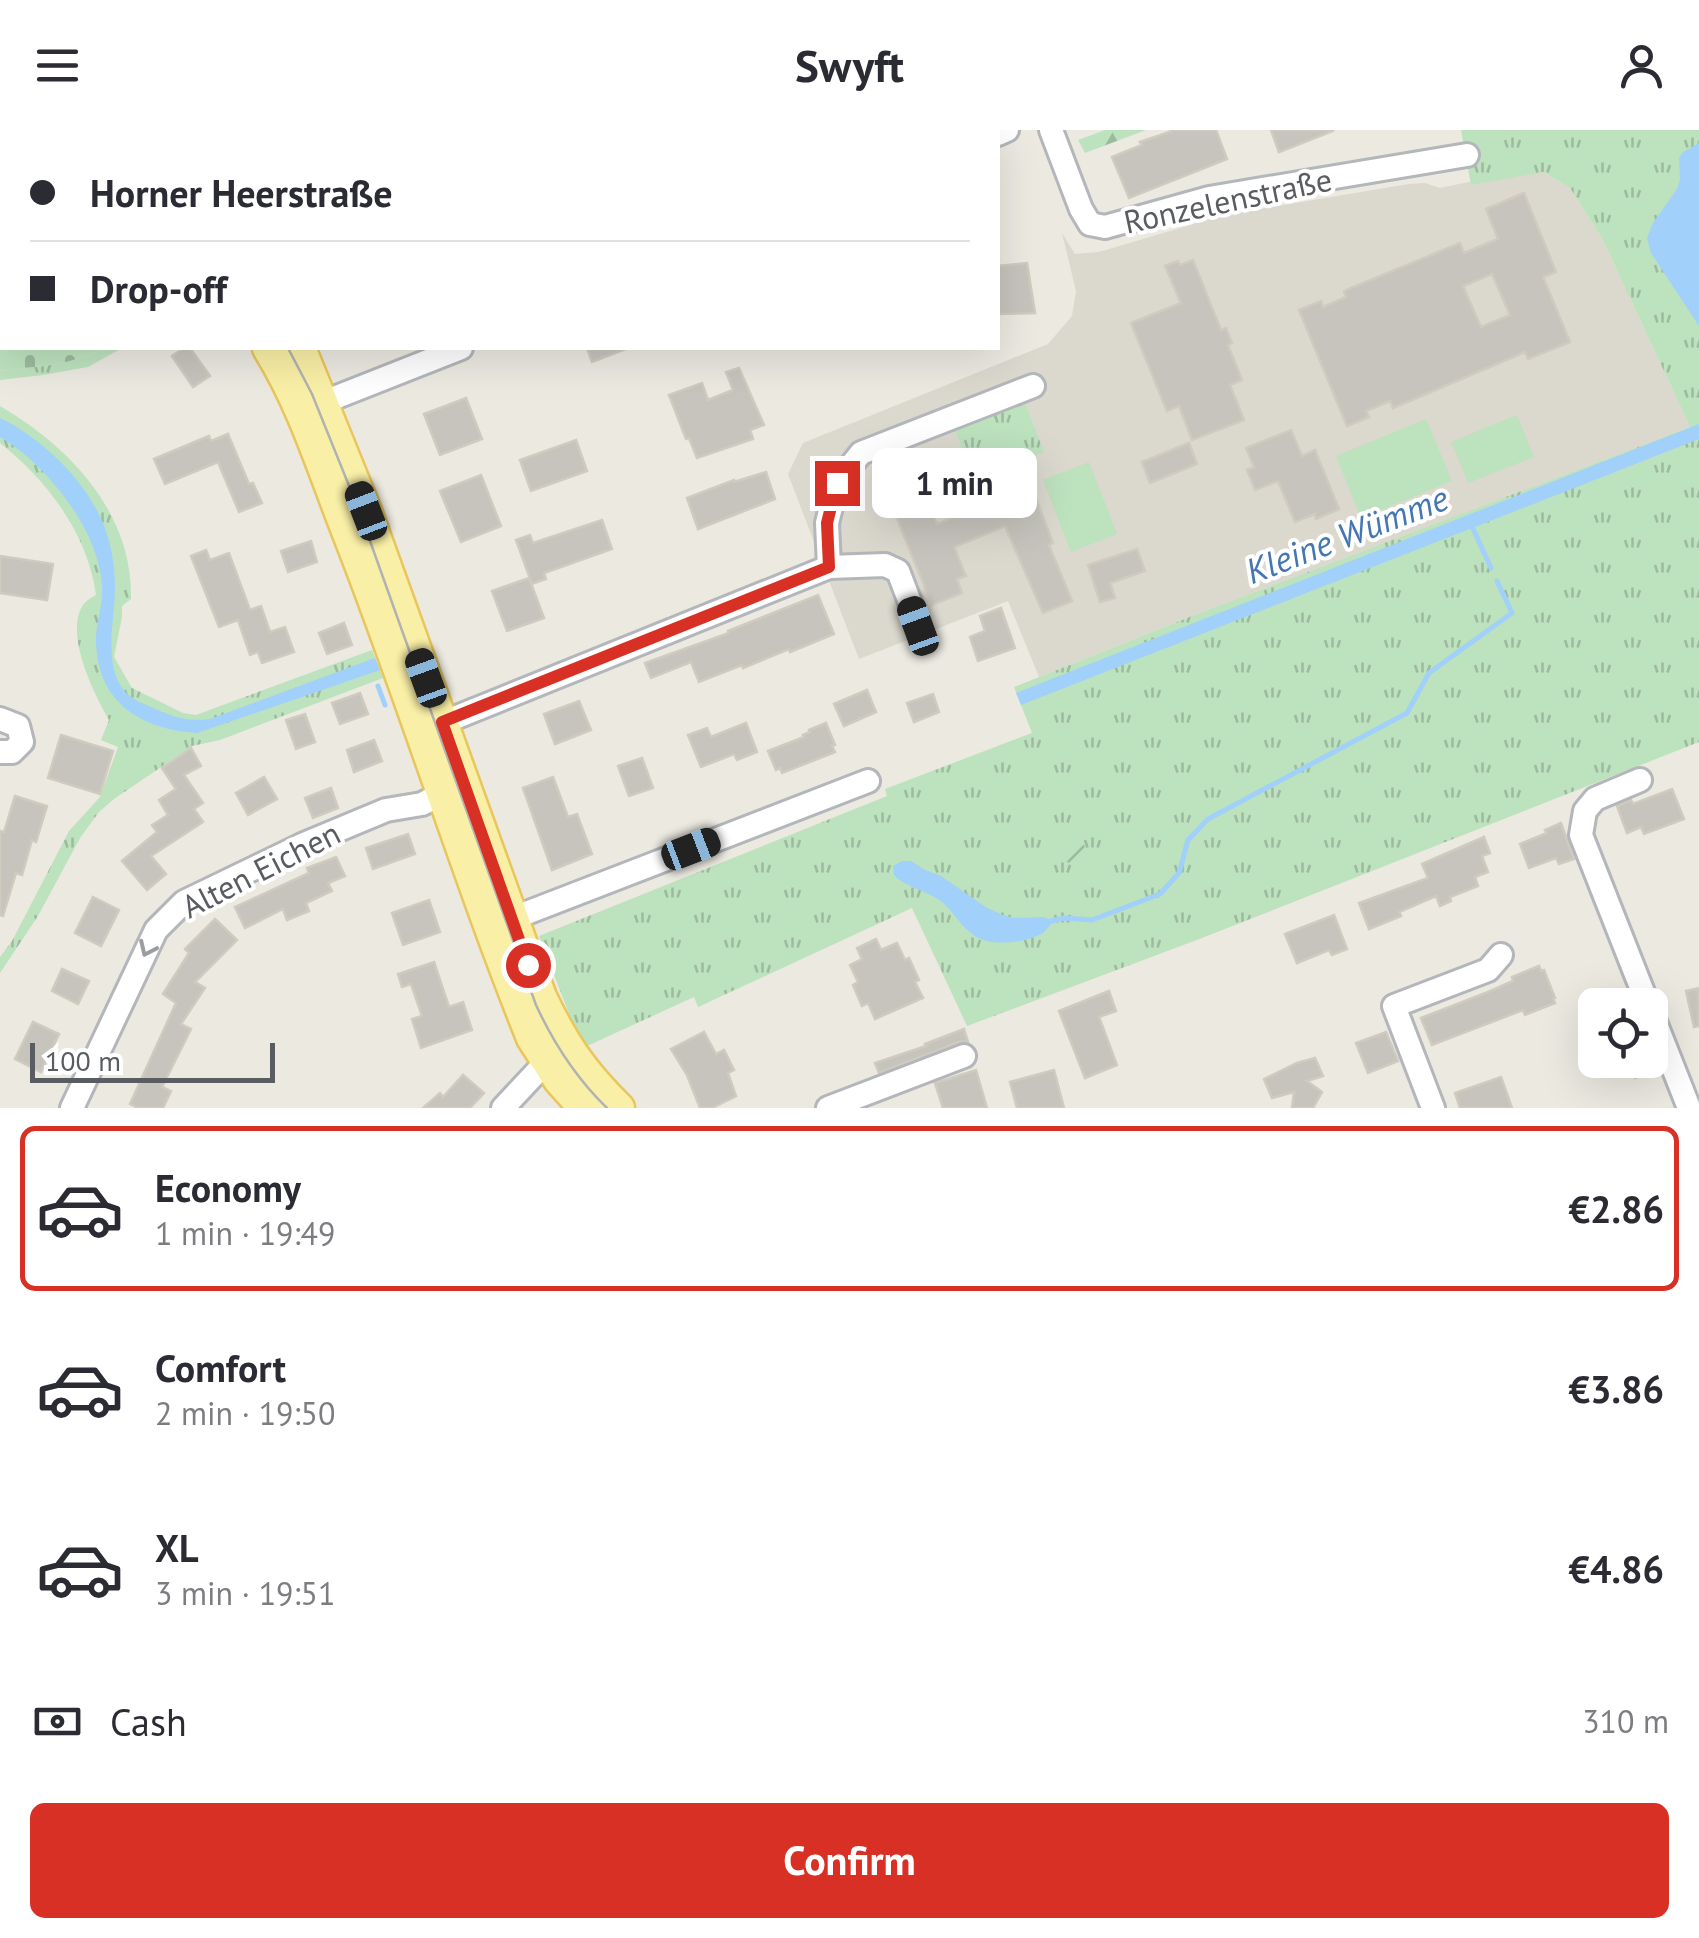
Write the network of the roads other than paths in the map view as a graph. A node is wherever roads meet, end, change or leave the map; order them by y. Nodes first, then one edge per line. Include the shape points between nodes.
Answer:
1 (17, 130) edge
2 (56, 130) edge
3 (1051, 130) edge
4 (1467, 155) dead end
5 (269, 350) edge
6 (285, 350) edge
7 (301, 350) edge
8 (456, 350) edge
9 (1033, 386) dead end
10 (324, 402) junction
11 (829, 567) junction
12 (918, 626) dead end
13 (0, 719) edge
14 (442, 722) junction
15 (0, 752) edge
16 (1640, 780) dead end
17 (868, 781) dead end
18 (443, 793) junction
19 (511, 919) junction
20 (1501, 955) dead end
21 (1641, 988) edge
22 (1668, 1054) edge
23 (964, 1056) dead end
24 (546, 1062) junction
25 (72, 1108) edge
26 (503, 1108) edge
27 (584, 1108) edge
28 (602, 1108) edge
29 (619, 1108) edge
30 (828, 1108) edge
31 (1433, 1108) edge
32 (1690, 1108) edge

1 - 2 street
3 - 4 street, Ronzelenstraße via 1081,209 1090,224 1105,227 1209,198
5 - 18 main road via 305,422
6 - 28 street via 362,530 534,1010 565,1066
7 - 10 main road
8 - 10 street
9 - 11 street via 862,453 837,483 827,523
10 - 14 main road
11 - 12 street via 885,565 898,571
11 - 14 street
13 - 15 street via 18,726 22,742
14 - 19 main road
16 - 21 street via 1595,798 1584,811 1581,835
17 - 19 street
18 - 24 main road via 522,1014
18 -> 25 street, Alten Eichen via 302,844 184,902 156,930
19 - 29 main road via 561,1038
20 - 31 street via 1488,970 1394,1006
22 - 32 street
23 - 30 street
24 - 26 street
24 - 27 main road

